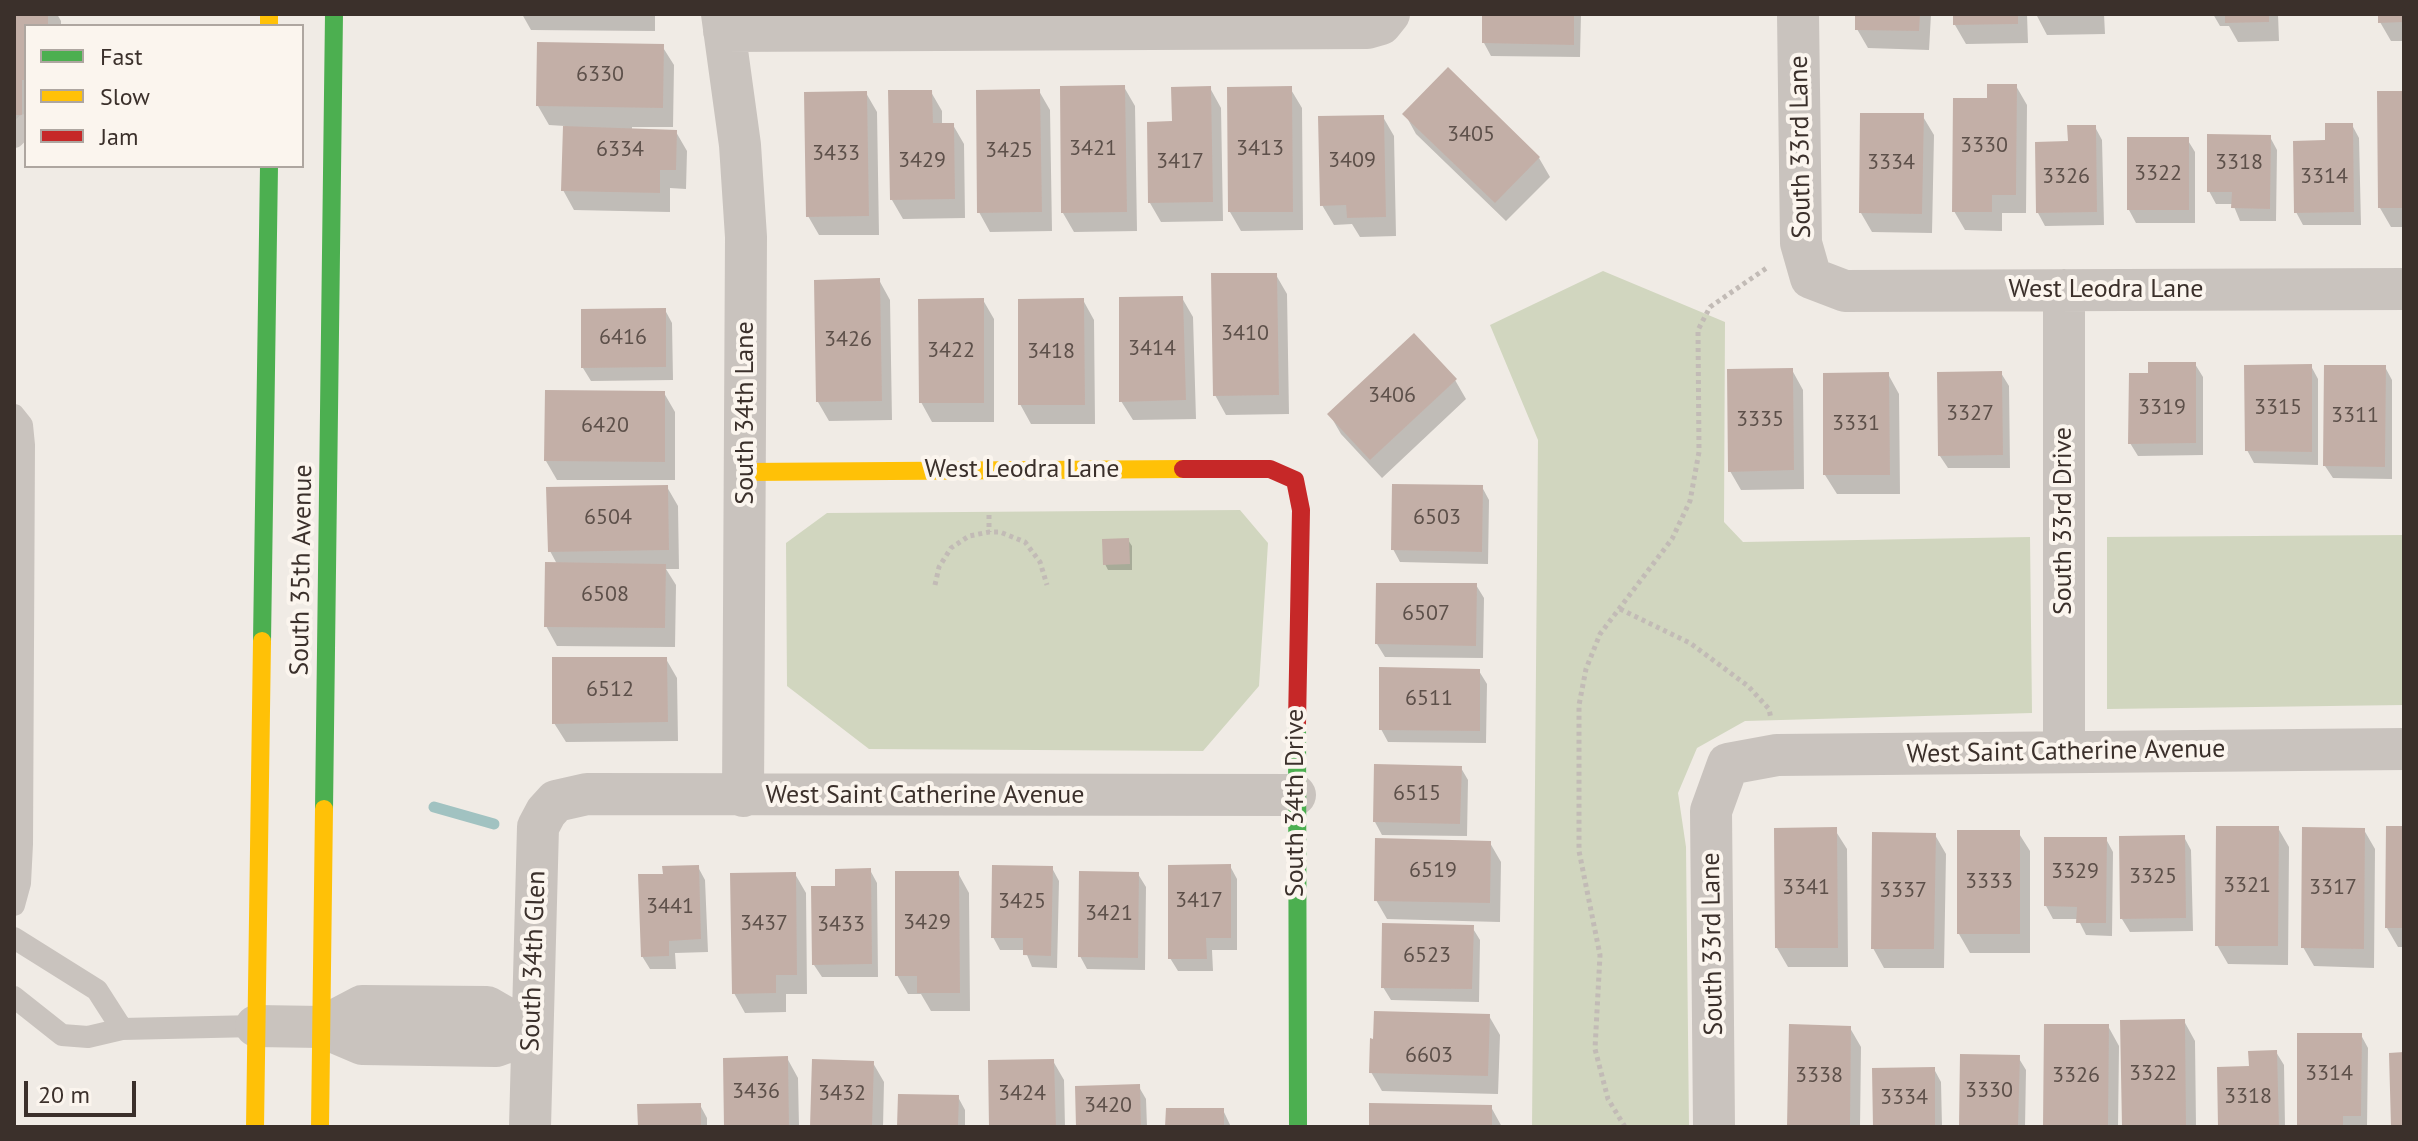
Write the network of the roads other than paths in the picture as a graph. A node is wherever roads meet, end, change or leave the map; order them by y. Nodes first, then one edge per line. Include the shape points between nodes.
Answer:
1 (334, 14) edge
2 (1798, 14) edge
3 (1385, 19) edge
4 (723, 23) edge
5 (269, 168) edge
6 (1806, 261) joint
7 (2404, 289) edge
8 (2064, 290) junction
9 (14, 415) edge
10 (746, 472) junction
11 (1295, 480) joint
12 (2404, 749) edge
13 (2064, 752) junction
14 (1728, 764) joint
15 (1295, 795) junction
16 (743, 796) junction
17 (556, 801) joint
18 (14, 905) edge
19 (14, 938) edge
20 (14, 997) edge
21 (256, 1026) junction
22 (322, 1027) junction
23 (122, 1029) junction
24 (532, 1033) junction
25 (255, 1127) edge
26 (320, 1127) edge
27 (530, 1127) edge
28 (1298, 1127) edge
29 (1714, 1127) edge

1 - 22 main road, South 35th Avenue
2 - 6 street, South 33rd Lane
3 - 4 street via 1367,28
4 - 10 street, South 34th Lane via 746,237
5 - 21 main road, South 35th Avenue
6 - 8 street, West Leodra Lane via 1845,291
7 - 8 street, West Leodra Lane
8 - 13 street, South 33rd Drive
9 - 18 lane via 22,425 24,461 22,844
10 - 11 main road, West Leodra Lane via 1270,469
10 - 16 street, South 34th Lane
11 - 15 main road, South 34th Drive via 1301,510
12 - 13 street, West Saint Catherine Avenue
13 - 14 street, West Saint Catherine Avenue via 1777,755
14 - 29 street, South 33rd Lane via 1711,811
15 - 16 street, West Saint Catherine Avenue
15 - 28 main road, South 34th Drive
16 - 17 street, West Saint Catherine Avenue via 587,794
17 - 24 street, South 34th Glen via 538,827
19 - 23 lane via 97,990
20 - 23 lane via 62,1035 88,1037
21 - 22 street
21 - 23 lane
21 - 25 main road, South 35th Avenue
22 - 24 street via 362,1006 487,1007
22 - 26 main road, South 35th Avenue
24 - 27 street, South 34th Glen

